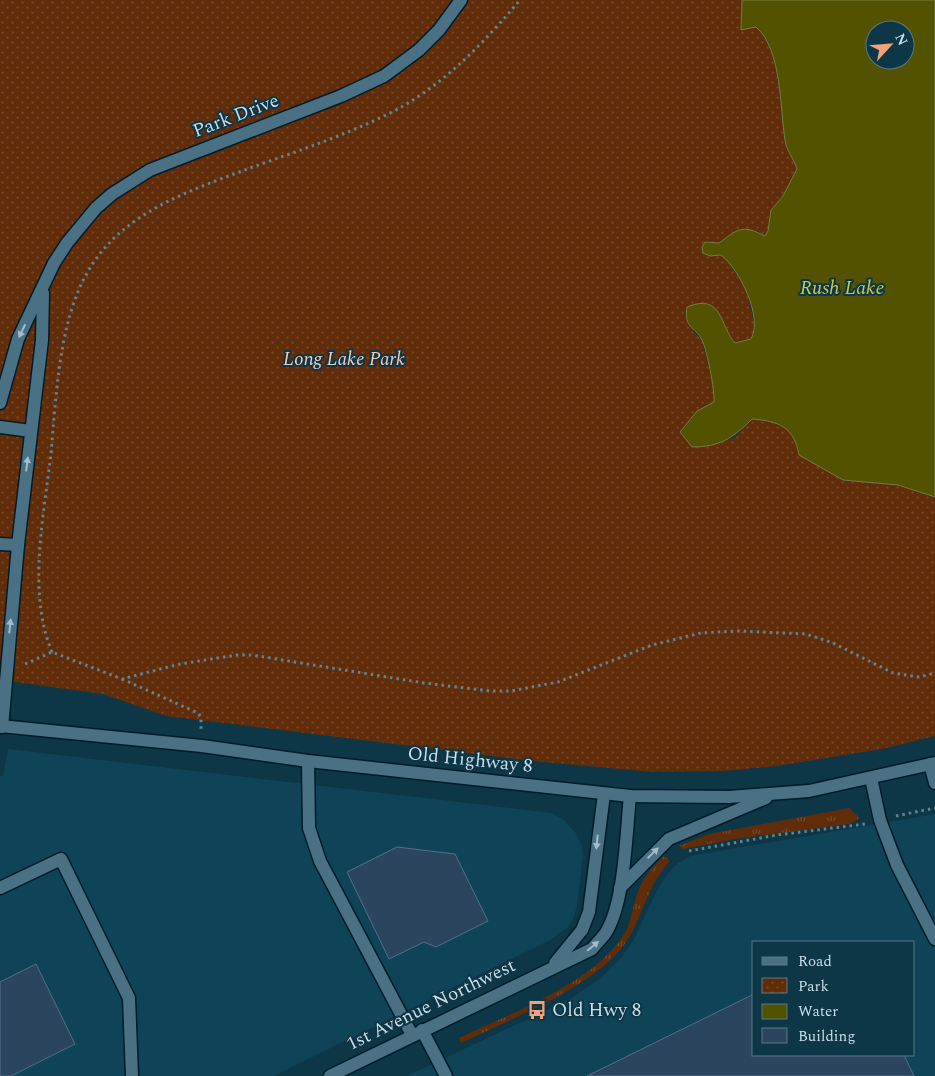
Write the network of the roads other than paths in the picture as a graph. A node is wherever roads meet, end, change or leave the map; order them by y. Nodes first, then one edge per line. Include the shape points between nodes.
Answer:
1 (461, 0) edge
2 (44, 288) junction
3 (0, 402) edge
4 (0, 427) edge
5 (31, 431) junction
6 (0, 544) edge
7 (18, 545) junction
8 (1, 726) edge
9 (308, 760) junction
10 (932, 764) edge
11 (871, 778) junction
12 (935, 783) edge
13 (777, 793) junction
14 (604, 794) junction
15 (630, 796) junction
16 (0, 888) edge
17 (620, 888) junction
18 (935, 939) edge
19 (550, 968) junction
20 (417, 1032) junction
21 (132, 1076) edge
22 (330, 1076) edge
23 (446, 1076) edge

1 - 2 street, Park Drive via 419,50 384,76 150,170 112,194 89,215 67,243 54,262
2 -> 3 street, Park Drive via 18,339
2 - 5 street, Park Drive via 42,340
4 - 5 street
7 -> 5 street, Park Drive
6 - 7 street
8 -> 7 street, Park Drive
8 - 9 street, Old Highway 8
9 - 14 street, Old Highway 8
9 - 20 street via 309,828 320,861
10 - 11 street, Old Highway 8
10 - 12 street
11 - 13 street, Old Highway 8 via 809,791
11 - 18 street via 880,820 897,865
13 - 15 street, Old Highway 8 via 729,797
17 -> 13 street via 669,839
14 - 15 street, Old Highway 8
14 -> 19 street, 1st Avenue Northwest via 589,912 582,930
15 - 17 street, 1st Avenue Northwest
16 - 21 street via 61,859 129,998
19 -> 17 street, 1st Avenue Northwest via 592,948 605,934
19 - 20 street, 1st Avenue Northwest
20 - 22 street, 1st Avenue Northwest
20 - 23 street

